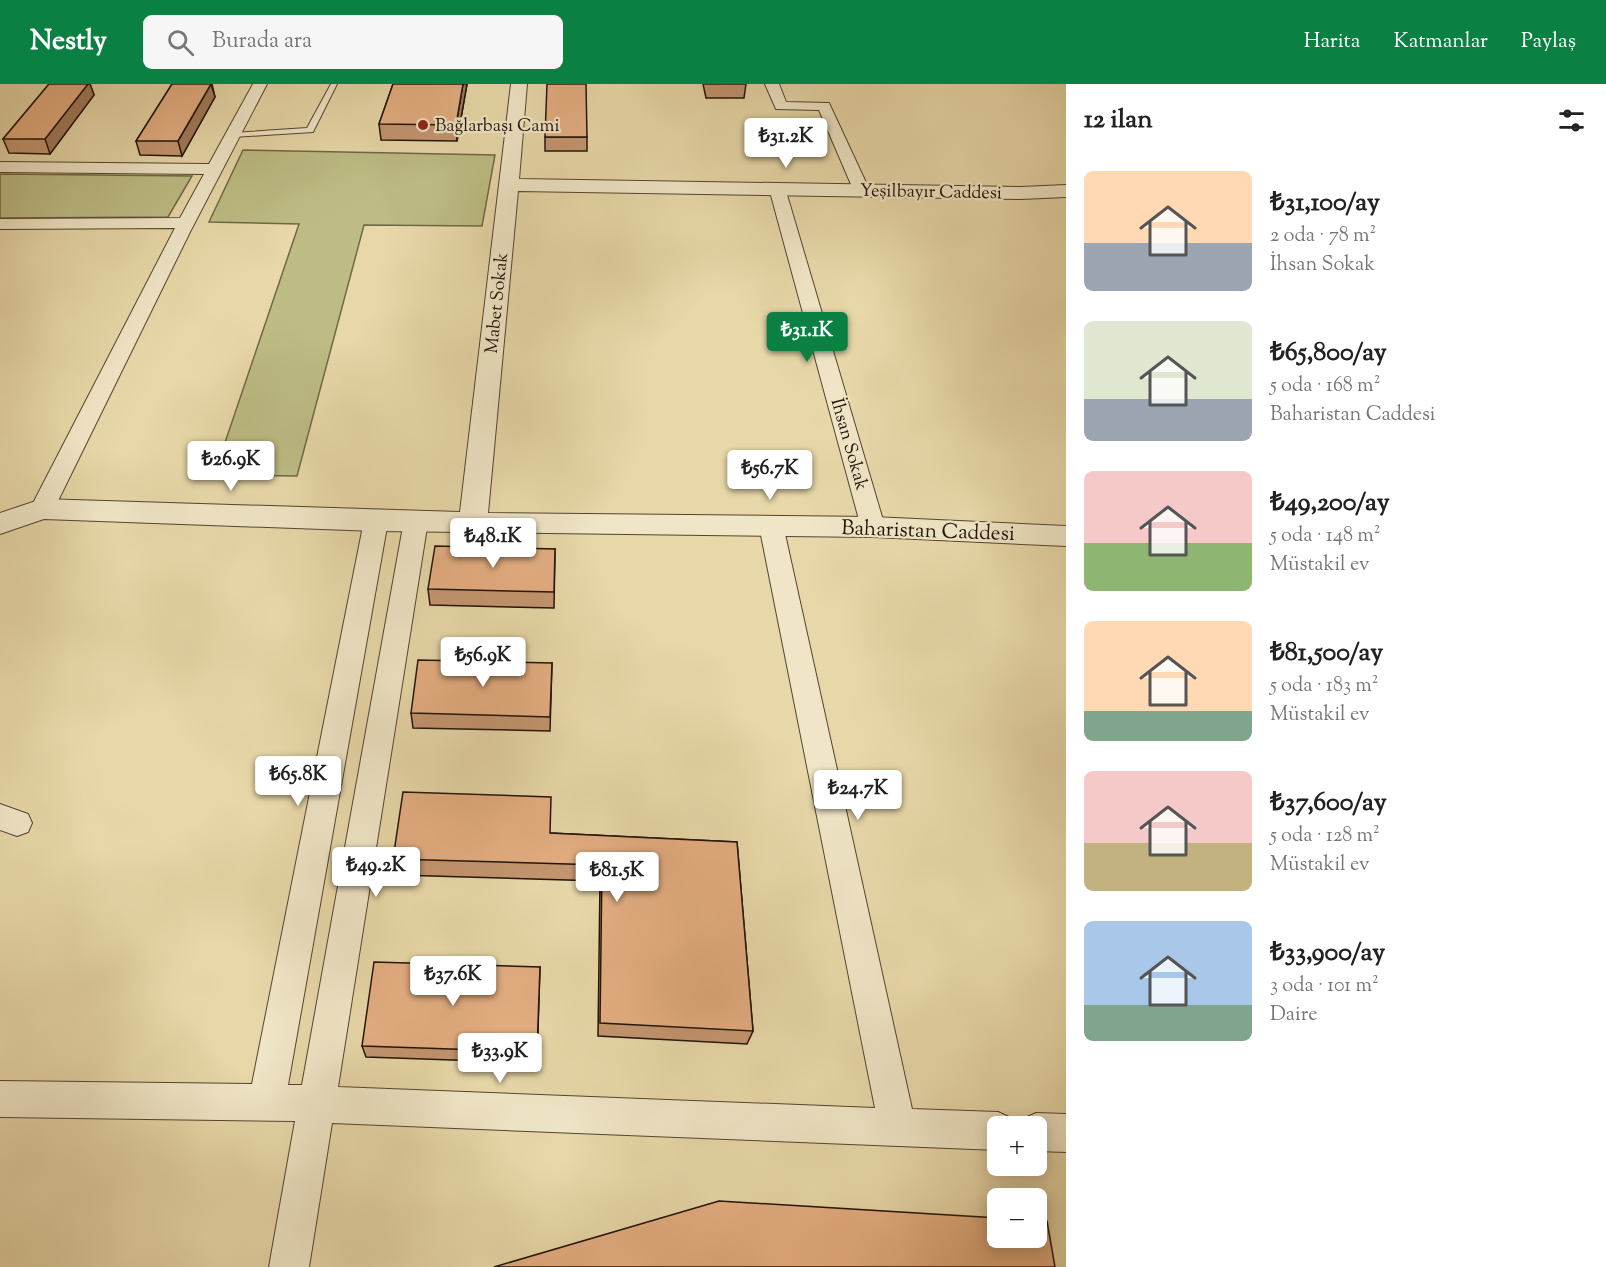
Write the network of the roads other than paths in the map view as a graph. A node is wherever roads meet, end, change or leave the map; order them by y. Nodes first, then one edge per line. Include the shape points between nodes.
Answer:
1 (260, 84) edge
2 (334, 84) edge
3 (519, 84) edge
4 (772, 84) edge
5 (233, 135) junction
6 (0, 167) edge
7 (215, 169) junction
8 (508, 185) junction
9 (777, 188) junction
10 (861, 189) junction
11 (1065, 193) edge
12 (186, 223) junction
13 (0, 224) edge
14 (42, 509) junction
15 (376, 521) junction
16 (416, 521) junction
17 (473, 521) junction
18 (0, 524) edge
19 (771, 525) junction
20 (873, 527) junction
21 (1066, 536) edge
22 (0, 1099) edge
23 (267, 1102) junction
24 (316, 1104) junction
25 (897, 1127) junction
26 (987, 1131) edge
27 (1047, 1132) edge
28 (1066, 1133) edge
29 (290, 1267) edge

1 - 5 street
2 - 5 lane via 310,130
3 - 8 street, Mabet Sokak
4 - 10 street via 781,106 824,106
5 - 7 street
6 - 7 street
7 - 12 street
8 - 9 street, Yeşilbayır Caddesi
8 - 17 street, Mabet Sokak
9 - 10 street, Yeşilbayır Caddesi
9 - 20 street, İhsan Sokak
10 - 11 street, Yeşilbayır Caddesi
12 - 13 street
12 - 14 street
14 - 15 street, Baharistan Caddesi
14 - 18 street, Baharistan Caddesi
15 - 16 street, Baharistan Caddesi
15 - 23 street
16 - 17 street, Baharistan Caddesi
16 - 24 street
17 - 19 street, Baharistan Caddesi
19 - 20 street, Baharistan Caddesi
19 - 25 street
20 - 21 street, Baharistan Caddesi
22 - 23 street
23 - 24 street
24 - 25 street
24 - 29 street
25 - 26 street
27 - 28 street

